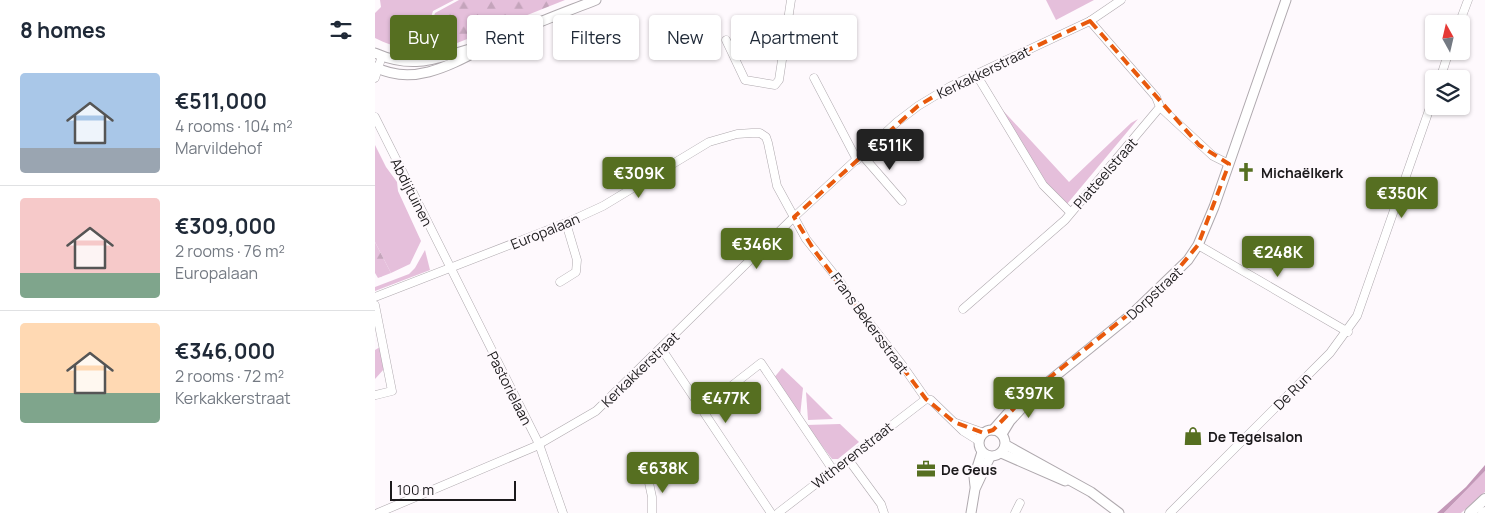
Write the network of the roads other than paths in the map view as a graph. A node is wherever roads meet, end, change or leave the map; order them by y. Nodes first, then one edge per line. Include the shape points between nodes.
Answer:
1 (596, 0) edge
2 (791, 0) edge
3 (1121, 0) edge
4 (1286, 0) edge
5 (1467, 0) edge
6 (1462, 15) edge
7 (1090, 21) junction
8 (543, 22) edge
9 (726, 40) dead end
10 (467, 50) edge
11 (378, 54) edge
12 (467, 57) edge
13 (377, 68) edge
14 (976, 74) junction
15 (375, 78) edge
16 (814, 78) dead end
17 (1160, 107) junction
18 (1427, 115) edge
19 (375, 117) edge
20 (859, 157) junction
21 (1229, 164) junction
22 (902, 201) dead end
23 (1071, 212) junction
24 (794, 217) junction
25 (566, 223) junction
26 (1198, 245) junction
27 (450, 267) junction
28 (560, 282) dead end
29 (375, 297) edge
30 (375, 305) edge
31 (963, 309) dead end
32 (1348, 332) junction
33 (661, 348) junction
34 (376, 395) dead end
35 (925, 399) junction
36 (702, 409) junction
37 (998, 432) junction
38 (982, 437) junction
39 (539, 444) junction
40 (1004, 449) junction
41 (986, 455) junction
42 (848, 459) junction
43 (833, 470) junction
44 (648, 478) dead end
45 (1485, 499) edge
46 (1020, 503) dead end
47 (388, 511) edge
48 (378, 513) edge
49 (563, 513) edge
50 (652, 513) edge
51 (771, 513) edge
52 (778, 513) edge
53 (883, 513) edge
54 (971, 513) edge
55 (1015, 513) edge
56 (1119, 513) edge
57 (1170, 513) edge
58 (1470, 513) edge

1 - 8 street
2 - 9 street via 779,80 775,85 745,80
3 - 7 street, Kerkakkerstraat
4 - 21 street, Dorpstraat
5 - 6 street
7 - 14 street, Kerkakkerstraat
7 - 17 street via 1156,98
10 - 11 street via 416,62
11 - 13 street
12 - 13 street via 431,72 393,74
13 - 15 street
14 - 20 street, Kerkakkerstraat via 918,106
14 - 23 street via 1043,185
16 - 20 street via 841,132
17 - 21 street via 1213,156
17 - 23 street, Platteelstraat
18 - 32 street, De Run via 1357,316
19 - 27 street, Abdijtuinen
20 - 22 street
20 - 24 street, Kerkakkerstraat
21 - 26 street, Dorpstraat
23 - 31 street, Platteelstraat
24 - 25 street, Europalaan via 777,186 766,137 752,133 721,138 700,146 629,192
24 - 33 street, Kerkakkerstraat
24 - 35 street, Frans Bekersstraat via 814,250
25 - 27 street, Europalaan
25 - 28 street via 577,260 576,272
26 - 32 street
26 - 37 street, Dorpstraat via 1165,285 1037,391
27 - 29 street, Europalaan
27 - 39 street, Pastorielaan
30 - 34 street via 392,391
32 - 57 street, De Run via 1330,354
33 - 36 street
33 - 39 street, Kerkakkerstraat via 596,411
35 - 38 street, Frans Bekersstraat via 931,400 954,422
35 - 42 street, Witherenstraat
36 - 43 street via 761,363
36 - 51 street
37 - 38 street
37 - 40 street
38 - 41 street
39 - 47 street, Kerkakkerstraat
39 - 49 street, Pastorielaan
40 - 41 street
40 - 56 street via 1059,480 1070,482 1102,499
41 - 54 street
42 - 43 street, Witherenstraat
42 - 53 street via 881,504
43 - 52 street, Witherenstraat
44 - 50 street
45 - 58 main road
46 - 55 street
47 - 48 street, Kerkakkerstraat

